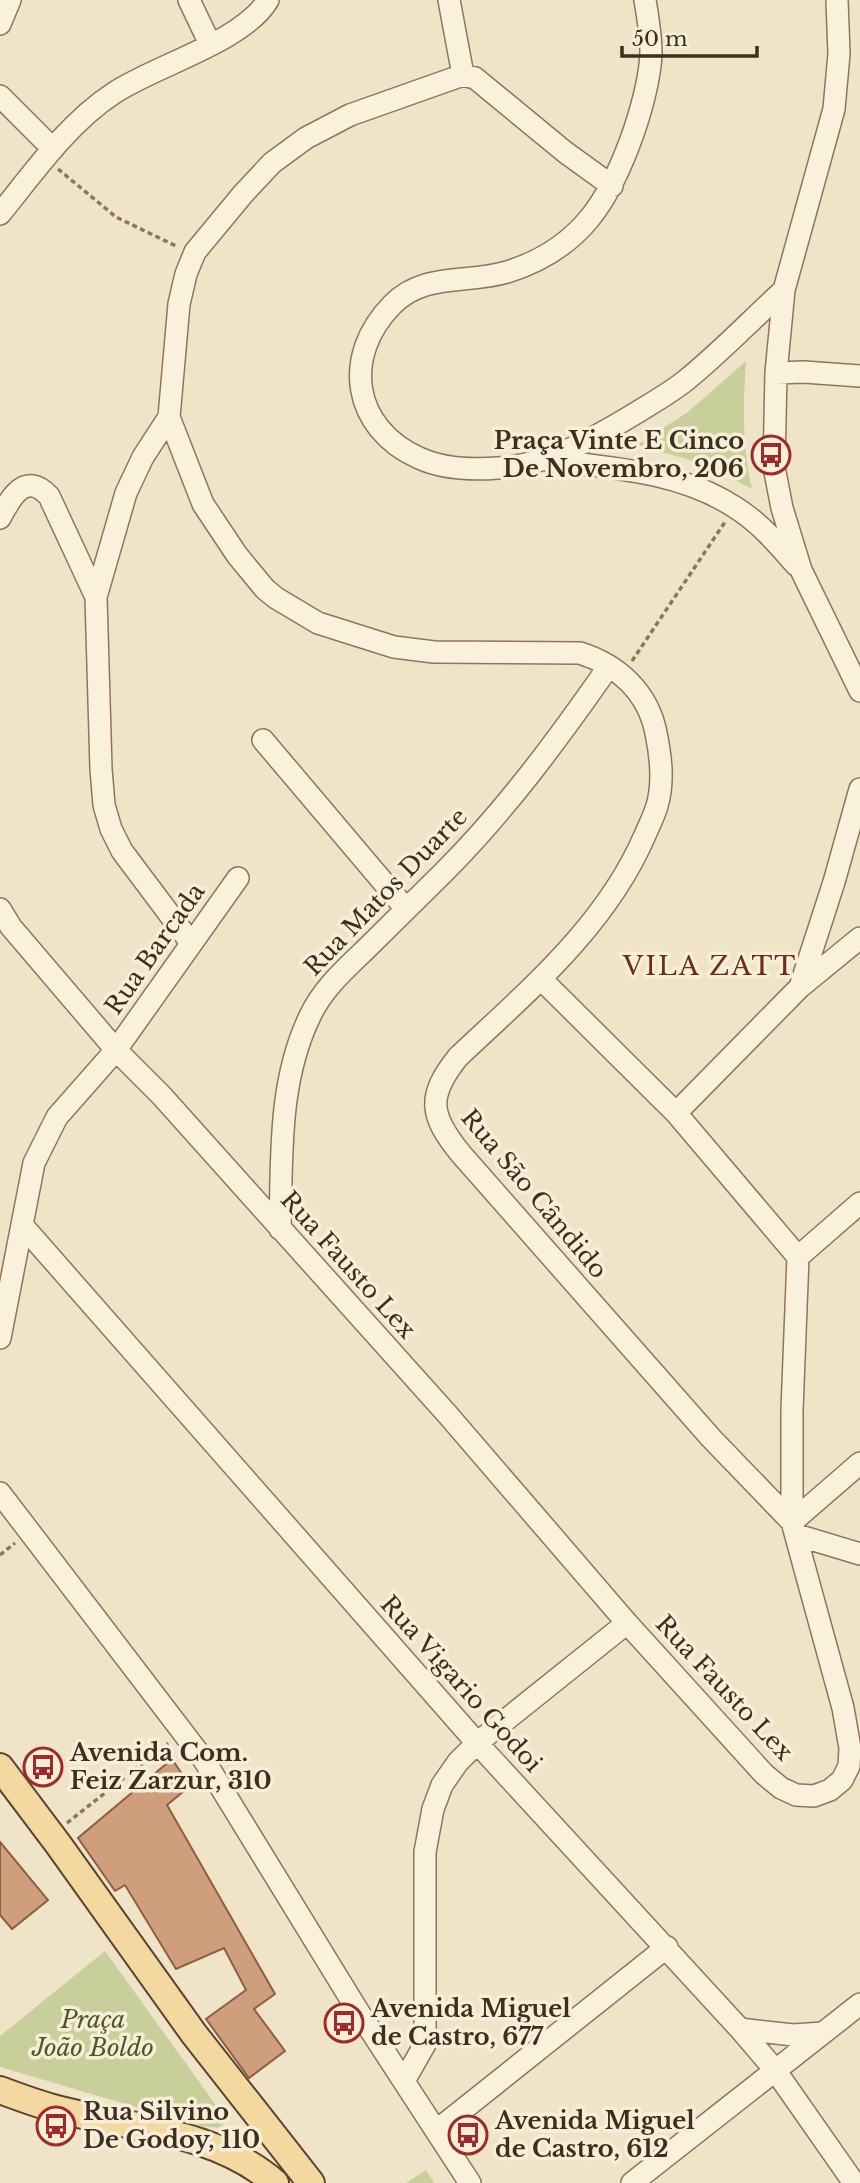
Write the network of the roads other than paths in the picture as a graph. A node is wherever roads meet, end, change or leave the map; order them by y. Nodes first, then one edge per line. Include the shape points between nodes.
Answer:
1 (10, 0) edge
2 (189, 0) edge
3 (268, 0) edge
4 (449, 0) edge
5 (645, 0) edge
6 (837, 0) edge
7 (0, 24) edge
8 (210, 44) junction
9 (463, 75) junction
10 (0, 96) edge
11 (49, 153) junction
12 (612, 186) junction
13 (0, 214) edge
14 (783, 290) junction
15 (776, 373) junction
16 (860, 376) edge
17 (169, 417) junction
18 (545, 460) junction
19 (0, 518) edge
20 (801, 570) junction
21 (96, 597) junction
22 (616, 670) junction
23 (860, 691) edge
24 (263, 740) dead end
25 (860, 789) edge
26 (238, 877) dead end
27 (0, 909) edge
28 (406, 909) junction
29 (860, 938) edge
30 (191, 943) junction
31 (541, 979) junction
32 (800, 987) junction
33 (116, 1050) junction
34 (676, 1113) junction
35 (860, 1203) edge
36 (22, 1225) junction
37 (280, 1229) junction
38 (798, 1257) junction
39 (0, 1338) edge
40 (860, 1462) edge
41 (0, 1493) edge
42 (795, 1528) junction
43 (860, 1554) edge
44 (627, 1623) junction
45 (477, 1743) junction
46 (0, 1767) edge
47 (667, 1947) junction
48 (860, 2004) edge
49 (740, 2029) junction
50 (823, 2033) junction
51 (775, 2070) junction
52 (404, 2081) junction
53 (0, 2090) edge
54 (259, 2117) junction
55 (436, 2130) junction
56 (226, 2152) junction
57 (275, 2183) edge
58 (311, 2183) edge
59 (470, 2183) edge
60 (632, 2183) edge
61 (854, 2183) edge

1 - 7 street
2 - 8 street
3 - 8 street via 242,29
4 - 9 street
5 - 12 street via 651,46 647,79 640,114
6 - 14 street via 834,109
8 - 11 street via 114,93
9 - 12 street via 475,78
9 - 17 street, Rua São Cândido via 350,114 272,163 243,194 195,252 186,274
10 - 11 street
11 - 13 street
12 - 18 street via 584,226 535,261 506,272 443,280 408,291 377,321 362,359 359,377 367,409 386,435 420,459 471,469
14 - 15 street
14 - 18 street via 685,382 602,433
15 - 16 street
15 - 20 street via 774,467
17 - 21 street via 126,494
17 - 22 street, Rua São Cândido via 203,504 237,555 265,589 318,624 394,647 434,652 580,653
18 - 20 street via 617,468 707,491 735,507
19 - 21 street via 18,490 26,486 43,490
20 - 23 street
21 - 30 street via 104,805 122,851
22 - 28 street, Rua Matos Duarte via 485,828
22 - 31 street, Rua São Cândido via 645,700 654,722 662,775 657,807 637,855 605,905
24 - 28 street
25 - 32 street
26 - 30 street, Rua Barcada
27 - 33 street, Rua Fausto Lex
28 - 37 street, Rua Matos Duarte via 331,982 310,1014 294,1054 283,1114
29 - 32 street
30 - 33 street, Rua Barcada
31 - 34 street
31 - 42 street, Rua São Cândido via 447,1071 436,1100 439,1124 693,1418
32 - 34 street
33 - 36 street, Rua Barcada via 71,1098 44,1140 34,1163
33 - 37 street, Rua Fausto Lex
34 - 38 street
35 - 38 street
36 - 39 street, Rua Barcada
36 - 45 street, Rua Vigario Godoi
37 - 44 street, Rua Fausto Lex
38 - 42 street, Rua Fausto Lex via 792,1410
40 - 42 street
41 - 52 street via 204,1760
42 - 43 street
42 - 44 street, Rua Fausto Lex via 848,1727 849,1766 830,1790 814,1796 781,1788
44 - 45 street
45 - 47 street, Rua Vigario Godoi
45 - 52 street via 442,1785 432,1810 425,1852 425,2044
46 - 54 main road
47 - 49 street, Rua Vigario Godoi
47 - 55 street
48 - 50 street
49 - 50 street
49 - 51 street, Rua Vigario Godoi
50 - 51 street
51 - 60 street
51 - 61 street, Rua Vigario Godoi
52 - 55 street
53 - 56 main road via 56,2109
54 - 56 main road via 259,2131 252,2143 240,2151
54 - 58 main road
55 - 59 street
56 - 57 main road

